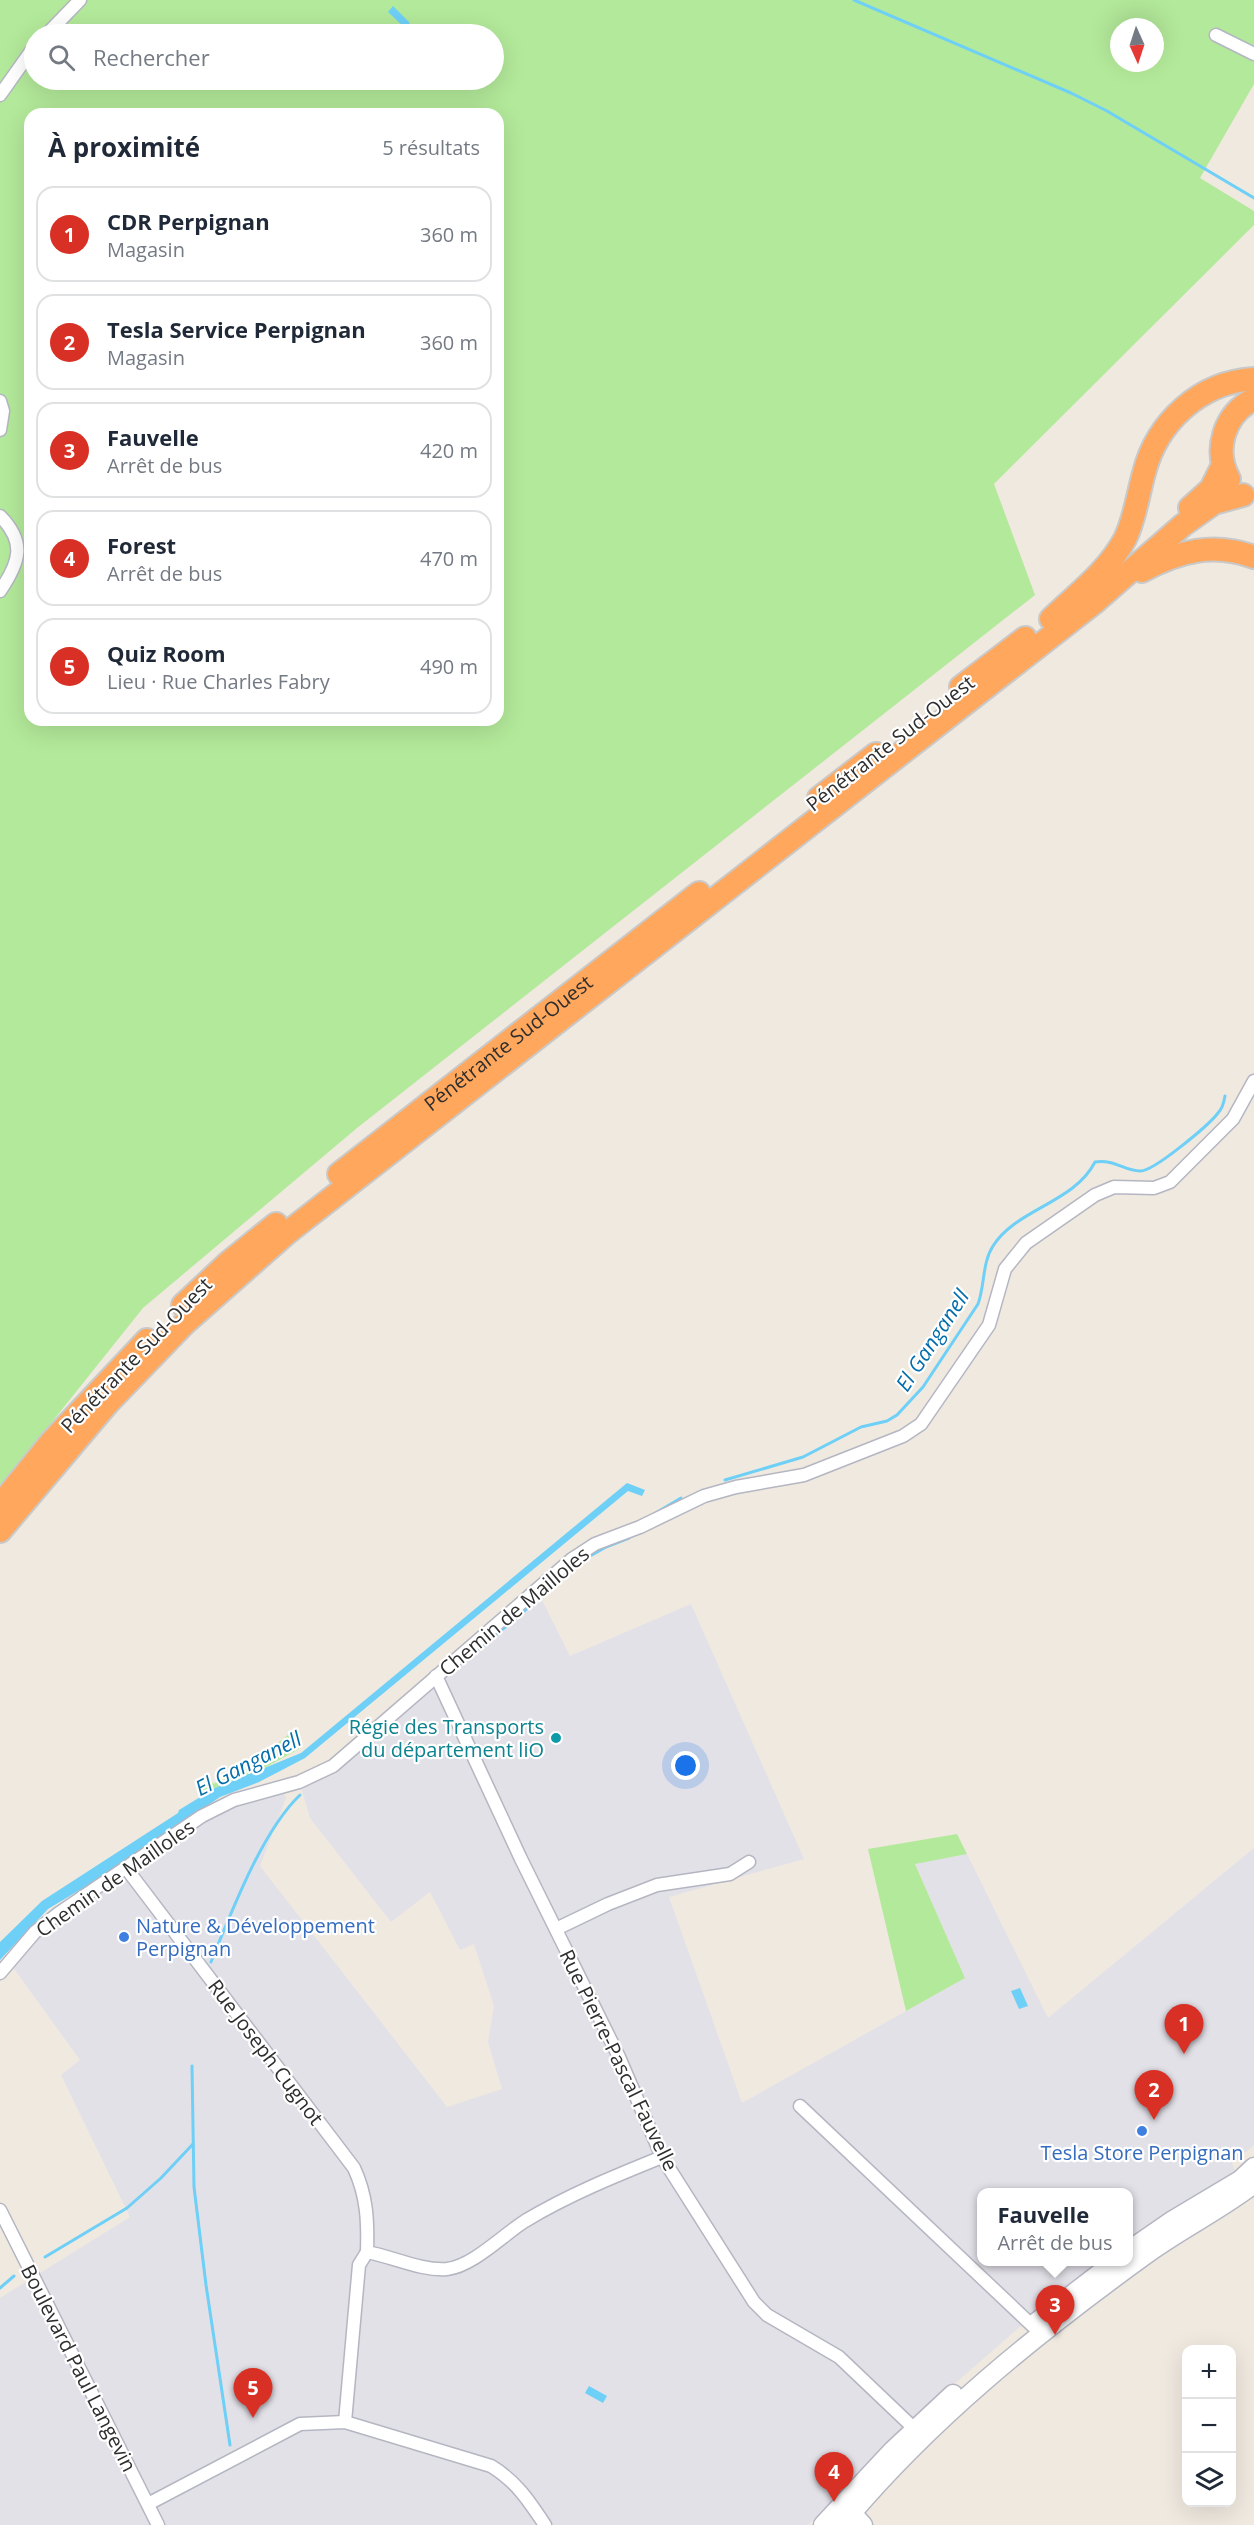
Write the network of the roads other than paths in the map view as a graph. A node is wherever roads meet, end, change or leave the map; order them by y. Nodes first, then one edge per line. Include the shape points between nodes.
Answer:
1 (80, 0) edge
2 (57, 24) edge
3 (1216, 35) dead end
4 (1254, 54) edge
5 (24, 61) edge
6 (0, 95) edge
7 (1254, 379) edge
8 (1254, 399) edge
9 (0, 401) edge
10 (0, 430) edge
11 (1223, 465) junction
12 (1248, 499) edge
13 (0, 516) edge
14 (1254, 557) edge
15 (0, 591) edge
16 (1095, 602) junction
17 (1051, 619) junction
18 (1254, 1081) edge
19 (0, 1504) edge
20 (0, 1531) edge
21 (436, 1676) junction
22 (749, 1862) dead end
23 (126, 1868) junction
24 (556, 1929) junction
25 (0, 1973) edge
26 (800, 2106) dead end
27 (662, 2157) junction
28 (1254, 2167) edge
29 (1254, 2184) edge
30 (0, 2210) edge
31 (1133, 2248) edge
32 (367, 2252) junction
33 (1133, 2263) edge
34 (1109, 2266) edge
35 (1129, 2266) edge
36 (1037, 2329) junction
37 (345, 2422) junction
38 (919, 2433) junction
39 (148, 2504) junction
40 (838, 2523) edge
41 (158, 2525) edge
42 (545, 2525) edge

1 - 2 street
3 - 4 street
5 - 6 street
7 - 17 highway, Pénétrante Sud-Ouest via 1218,386 1170,420 1144,470 1126,537 1109,564
8 - 11 highway via 1240,408 1226,428
9 - 10 street
11 - 12 highway via 1234,487
11 - 17 highway, Pénétrante Sud-Ouest via 1211,489 1194,505
12 - 16 highway via 1214,503
13 - 15 street via 17,537 18,550
14 - 16 highway via 1225,548 1198,549 1144,570
16 - 20 highway via 287,1233 184,1324 107,1404
17 - 19 highway, Pénétrante Sud-Ouest via 229,1262 106,1382
18 - 21 street, Chemin de Mailloles via 1233,1119 1170,1182 1154,1188 1114,1187 1026,1243 1005,1269 989,1325 921,1424 903,1436 804,1474 704,1496 595,1544 572,1559
21 - 23 street, Chemin de Mailloles via 333,1766 299,1782 219,1806
21 - 24 street, Rue Pierre-Pascal Fauvelle
22 - 24 street via 730,1874 657,1885
23 - 25 street, Chemin de Mailloles via 35,1932
23 - 32 street, Rue Joseph Cugnot via 354,2168 367,2205
24 - 27 street, Rue Pierre-Pascal Fauvelle via 619,2057
26 - 36 street
27 - 32 street via 577,2193 450,2269 432,2269
27 - 38 street, Rue Pierre-Pascal Fauvelle via 754,2302 767,2315 839,2357
28 - 31 main road via 1240,2180
29 - 33 main road
30 - 39 street, Boulevard Paul Langevin
32 - 37 street, Rue Joseph Cugnot via 359,2265
34 - 36 main road
35 - 36 main road
36 - 38 main road via 993,2374
37 - 39 street via 300,2424
37 - 42 street via 491,2466 509,2477
38 - 40 main road
38 - 40 main road
39 - 41 street, Boulevard Paul Langevin

